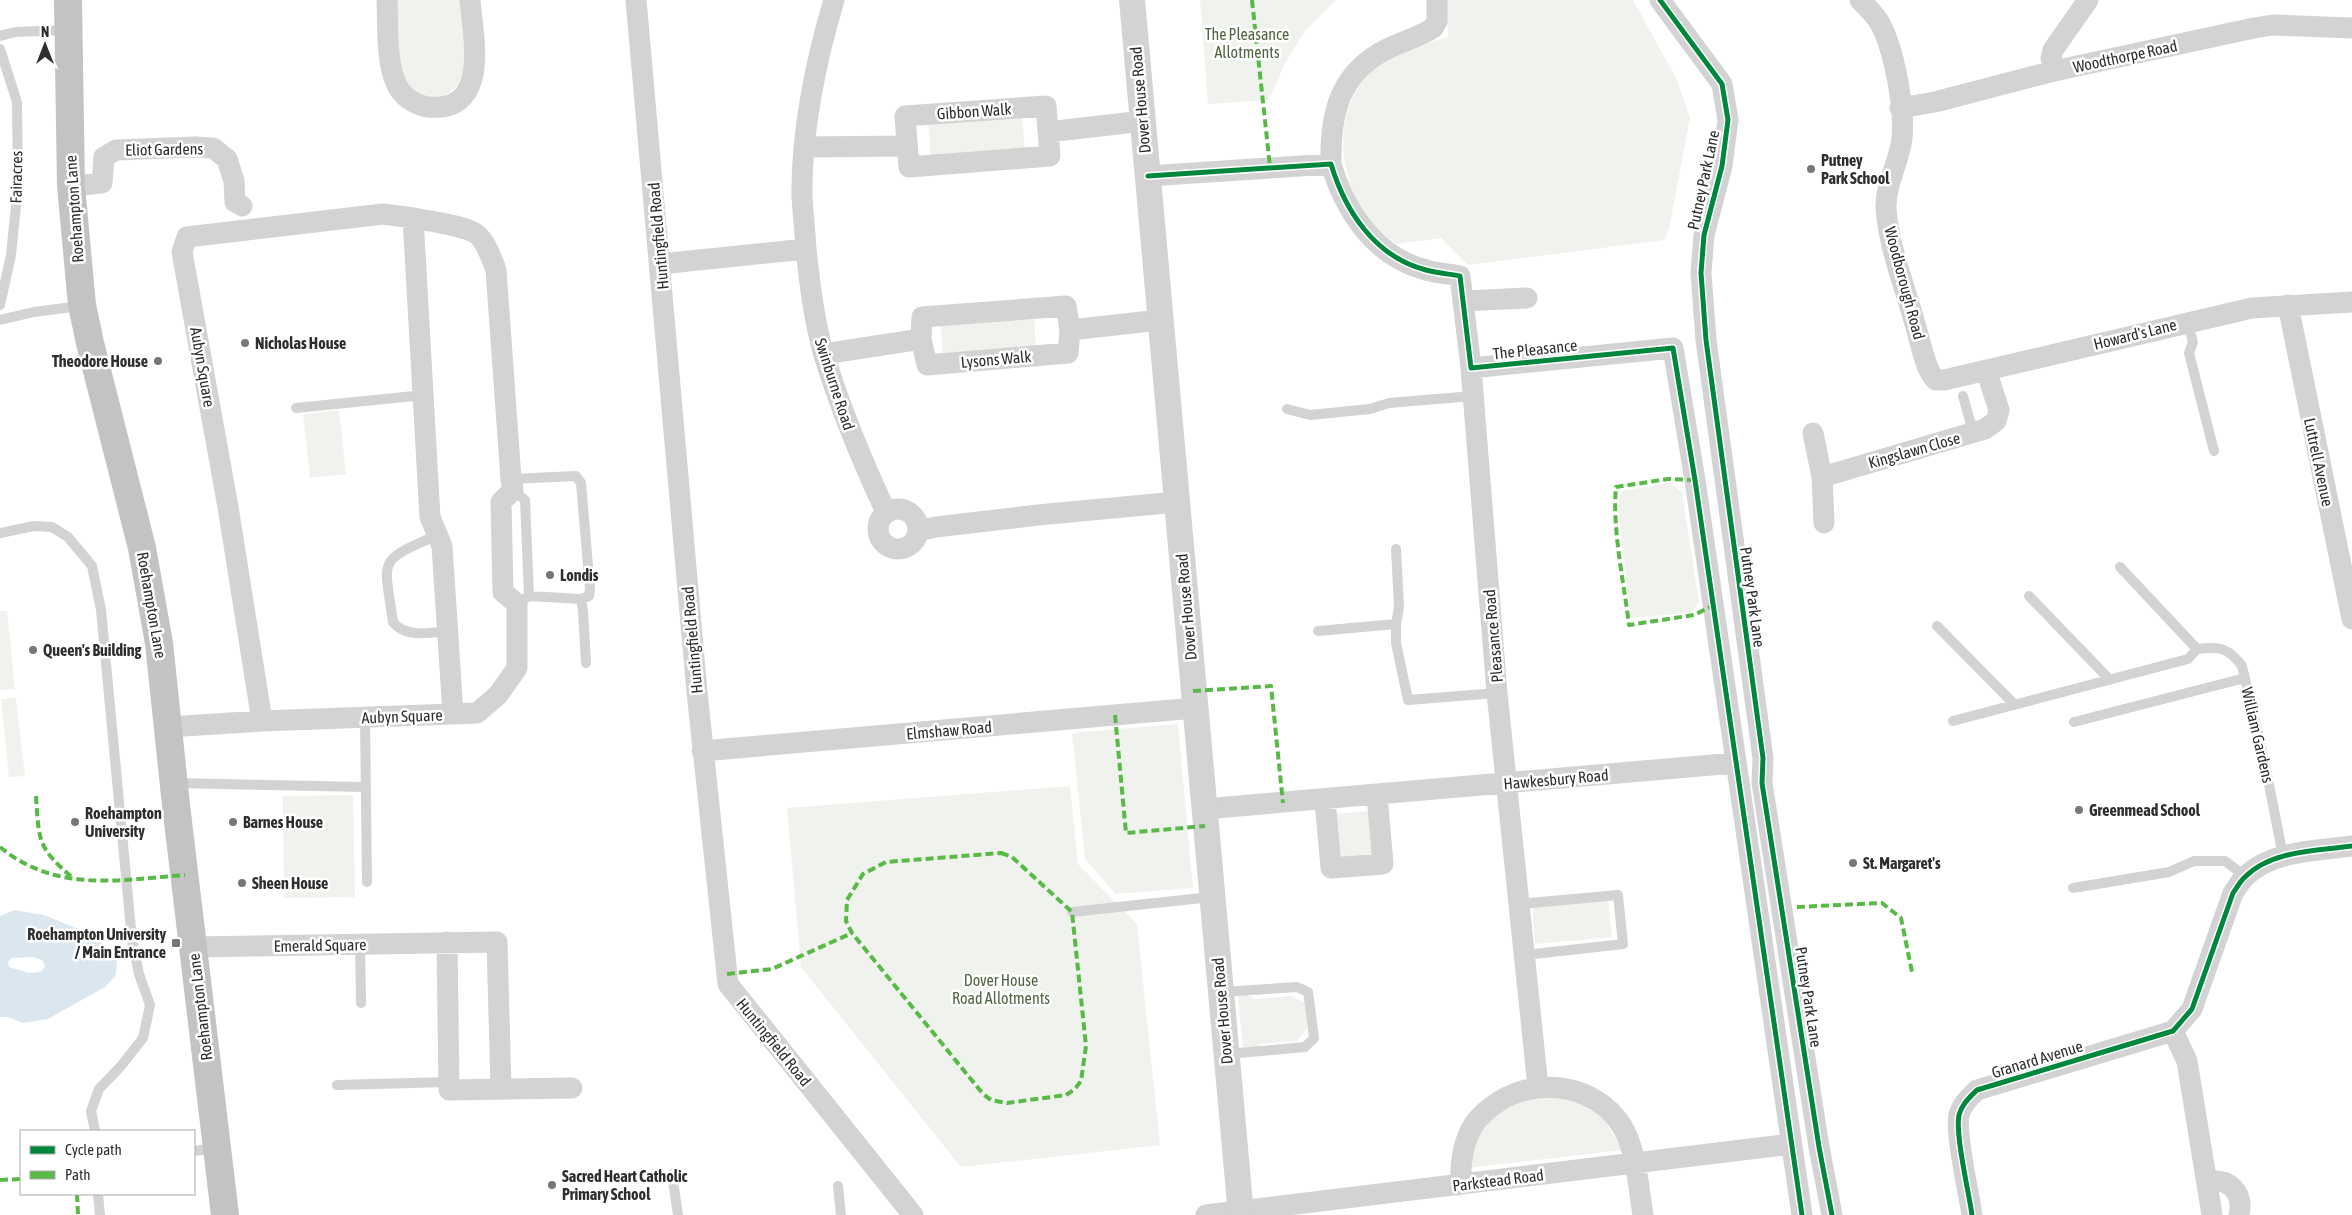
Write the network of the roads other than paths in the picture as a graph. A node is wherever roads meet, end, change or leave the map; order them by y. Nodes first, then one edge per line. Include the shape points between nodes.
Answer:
1 (68, 0) edge
2 (387, 0) edge
3 (470, 0) edge
4 (636, 0) edge
5 (834, 0) edge
6 (1132, 0) edge
7 (1437, 0) edge
8 (1660, 0) edge
9 (1860, 0) edge
10 (2088, 0) edge
11 (2352, 28) edge
12 (69, 30) junction
13 (0, 36) edge
14 (0, 49) edge
15 (2054, 71) junction
16 (1900, 108) junction
17 (1143, 121) junction
18 (1048, 132) junction
19 (907, 146) junction
20 (805, 147) junction
21 (1331, 164) junction
22 (1148, 176) junction
23 (71, 186) junction
24 (242, 206) dead end
25 (413, 218) junction
26 (806, 249) junction
27 (660, 264) junction
28 (1528, 298) dead end
29 (1464, 301) junction
30 (2352, 302) edge
31 (2288, 304) junction
32 (0, 305) edge
33 (82, 305) junction
34 (0, 320) edge
35 (1160, 320) junction
36 (2187, 322) junction
37 (1070, 330) junction
38 (921, 339) junction
39 (824, 354) junction
40 (1929, 367) joint
41 (1470, 368) junction
42 (1986, 370) junction
43 (424, 395) junction
44 (1473, 396) junction
45 (1963, 396) dead end
46 (296, 408) dead end
47 (1287, 409) dead end
48 (1973, 432) junction
49 (1813, 433) dead end
50 (2214, 451) dead end
51 (1822, 477) junction
52 (512, 485) junction
53 (1177, 502) junction
54 (886, 512) junction
55 (1824, 523) dead end
56 (918, 531) junction
57 (0, 533) edge
58 (438, 535) junction
59 (1396, 549) dead end
60 (2120, 567) dead end
61 (2029, 596) dead end
62 (580, 599) junction
63 (523, 600) junction
64 (2351, 610) edge
65 (1396, 624) junction
66 (1937, 626) dead end
67 (447, 631) junction
68 (1318, 631) dead end
69 (2197, 648) junction
70 (586, 663) dead end
71 (2245, 678) junction
72 (2110, 680) junction
73 (1497, 694) junction
74 (2015, 706) junction
75 (1195, 708) junction
76 (453, 714) junction
77 (365, 718) junction
78 (262, 721) junction
79 (1953, 721) dead end
80 (2074, 722) dead end
81 (169, 727) junction
82 (702, 751) junction
83 (1735, 763) junction
84 (174, 783) junction
85 (1507, 784) junction
86 (366, 787) junction
87 (1377, 795) junction
88 (1325, 800) junction
89 (1204, 809) junction
90 (2352, 846) edge
91 (2283, 856) junction
92 (2245, 876) junction
93 (367, 882) dead end
94 (2073, 888) dead end
95 (1211, 897) junction
96 (1520, 904) junction
97 (1072, 912) dead end
98 (447, 942) junction
99 (360, 944) junction
100 (194, 947) junction
101 (1525, 955) junction
102 (1220, 992) junction
103 (361, 1003) dead end
104 (2173, 1031) junction
105 (1226, 1054) junction
106 (449, 1082) junction
107 (337, 1085) dead end
108 (1538, 1087) junction
109 (572, 1088) dead end
110 (500, 1089) junction
111 (95, 1130) edge
112 (1791, 1144) junction
113 (205, 1149) edge
114 (1634, 1162) junction
115 (672, 1174) dead end
116 (2206, 1182) junction
117 (1460, 1185) junction
118 (838, 1186) dead end
119 (98, 1195) edge
120 (1240, 1213) edge
121 (100, 1215) edge
122 (225, 1215) edge
123 (678, 1215) edge
124 (841, 1215) edge
125 (913, 1215) edge
126 (1206, 1215) edge
127 (1643, 1215) edge
128 (1802, 1215) edge
129 (1832, 1215) edge
130 (1972, 1215) edge
131 (2212, 1215) edge
132 (2239, 1215) edge

1 - 12 highway, Roehampton Lane
2 - 3 street via 392,72 396,84 402,93 421,106 435,107 449,105 459,99 476,69
4 - 27 street, Huntingfield Road
5 - 20 street, Swinburne Road via 814,84
6 - 17 street, Dover House Road
7 - 21 street, The Pleasance via 1437,21 1433,28 1378,53 1361,66 1344,87 1334,111
8 - 129 street, Putney Park Lane via 1722,84 1728,120 1722,166 1704,235 1701,273 1706,340 1763,758 1762,783
9 - 16 street, Woodborough Road via 1878,20 1891,52
10 - 15 street via 2053,50
11 - 15 street, Woodthorpe Road via 2273,25
12 - 13 lane via 15,32
12 - 23 highway, Roehampton Lane
14 - 32 lane, Fairacres via 17,102 18,186 12,255
15 - 16 street, Woodthorpe Road
16 - 40 street, Woodborough Road via 1902,138 1886,208 1890,236
17 - 18 street
17 - 22 street, Dover House Road
18 - 19 street, Gibbon Walk via 1050,156 909,166
18 - 19 street, Gibbon Walk via 1046,106 905,116
19 - 20 street
20 - 26 street, Swinburne Road via 802,195
21 - 22 street
21 - 29 street, The Pleasance via 1338,189 1366,234 1407,262 1425,270 1460,276
22 - 35 street, Dover House Road
23 - 24 street, Eliot Gardens via 102,184 104,157 116,150 213,148 227,159 234,181 235,202
23 - 33 highway, Roehampton Lane
25 - 43 street, Aubyn Square
25 - 52 street, Aubyn Square via 476,233 496,270
25 - 78 street, Aubyn Square via 383,214 187,237 182,252
26 - 27 street
26 - 39 street, Swinburne Road via 813,307
27 - 82 street, Huntingfield Road
28 - 29 street
29 - 41 street, The Pleasance
30 - 31 street, Howard's Lane
31 - 36 street, Howard's Lane
31 - 64 street, Luttrell Avenue
33 - 34 lane
33 - 81 highway, Roehampton Lane via 142,548 159,643
35 - 37 street
35 - 53 street, Dover House Road
36 - 42 street, Howard's Lane
36 - 50 lane via 2192,342 2189,354
37 - 38 street, Lysons Walk via 1068,353 927,365
37 - 38 street, Lysons Walk via 1066,306 922,316
38 - 39 street
39 - 54 street, Swinburne Road via 855,445
40 - 42 street, Howard's Lane via 1936,380
41 - 44 street, Pleasance Road
41 - 83 street, The Pleasance via 1673,348
42 - 48 street, Kingslawn Close via 1999,410 1996,421
43 - 46 lane
43 - 58 street, Aubyn Square via 430,517
44 - 47 lane via 1389,403 1370,409 1310,415
44 - 73 street, Pleasance Road
45 - 48 lane
48 - 51 street, Kingslawn Close
49 - 51 street
51 - 55 street
52 - 62 lane via 576,476 580,483 590,589 589,596
52 - 63 street via 501,502 503,592
53 - 56 street via 936,526
53 - 75 street, Dover House Road
54 - 56 street via 906,510 916,519
54 - 56 street via 878,531 889,547 908,547 917,538
57 - 111 lane via 34,526 52,527 68,537 92,566 101,610 132,940 150,1004 143,1038 99,1089 91,1111
58 - 67 street, Aubyn Square via 442,546
58 - 67 lane via 398,552 388,561 386,572 393,622 397,627 421,633
59 - 65 lane via 1399,607
60 - 69 lane
61 - 72 lane
62 - 63 lane
62 - 70 lane via 584,611
63 - 76 street, Aubyn Square via 517,668 498,695 477,712
65 - 68 lane
65 - 73 lane via 1396,643 1408,700
66 - 74 lane
67 - 76 street, Aubyn Square
69 - 71 lane, William Gardens via 2214,646 2233,654 2242,666
69 - 72 lane via 2188,659
71 - 80 lane
71 - 91 lane, William Gardens
72 - 74 lane
73 - 85 street, Pleasance Road
74 - 79 lane
75 - 82 street, Elmshaw Road
75 - 89 street, Dover House Road
76 - 77 street, Aubyn Square
77 - 78 street, Aubyn Square
77 - 86 lane
78 - 81 street, Aubyn Square
81 - 84 highway, Roehampton Lane
82 - 125 street, Huntingfield Road via 728,984
83 - 85 street, Hawkesbury Road
83 - 112 street
84 - 86 lane
84 - 100 highway, Roehampton Lane
85 - 87 street, Hawkesbury Road
85 - 96 street, Pleasance Road
86 - 93 lane
87 - 88 street, Hawkesbury Road
87 - 88 street via 1383,864 1331,868
88 - 89 street, Hawkesbury Road
89 - 95 street, Dover House Road
90 - 91 street
91 - 92 street via 2260,865
92 - 94 lane via 2225,861 2194,861 2169,872
92 - 104 street via 2233,893 2192,1009
95 - 97 lane
95 - 102 street, Dover House Road
96 - 101 street, Pleasance Road
96 - 101 lane via 1618,896 1623,944
98 - 99 street, Emerald Square
98 - 106 street
98 - 110 street, Emerald Square via 497,942
99 - 100 street, Emerald Square
99 - 103 lane
100 - 113 highway, Roehampton Lane
101 - 108 street, Pleasance Road
102 - 105 street, Dover House Road
102 - 105 lane via 1297,987 1308,992 1314,1038 1305,1047
104 - 116 street via 2187,1060
104 - 130 street, Granard Avenue via 1977,1090 1965,1102 1959,1116
105 - 120 street, Dover House Road
106 - 107 lane
106 - 110 street via 449,1090
108 - 114 street via 1558,1086 1578,1092 1608,1110 1629,1140
108 - 117 street via 1516,1091 1473,1124 1460,1163
109 - 110 street
112 - 114 street, Parkstead Road
112 - 128 street
113 - 122 highway, Roehampton Lane
114 - 117 street, Parkstead Road
114 - 127 street
115 - 123 lane
116 - 131 street
116 - 132 street via 2226,1182 2234,1188 2241,1206
117 - 120 street, Parkstead Road
118 - 124 lane
119 - 121 lane
120 - 126 street, Parkstead Road

